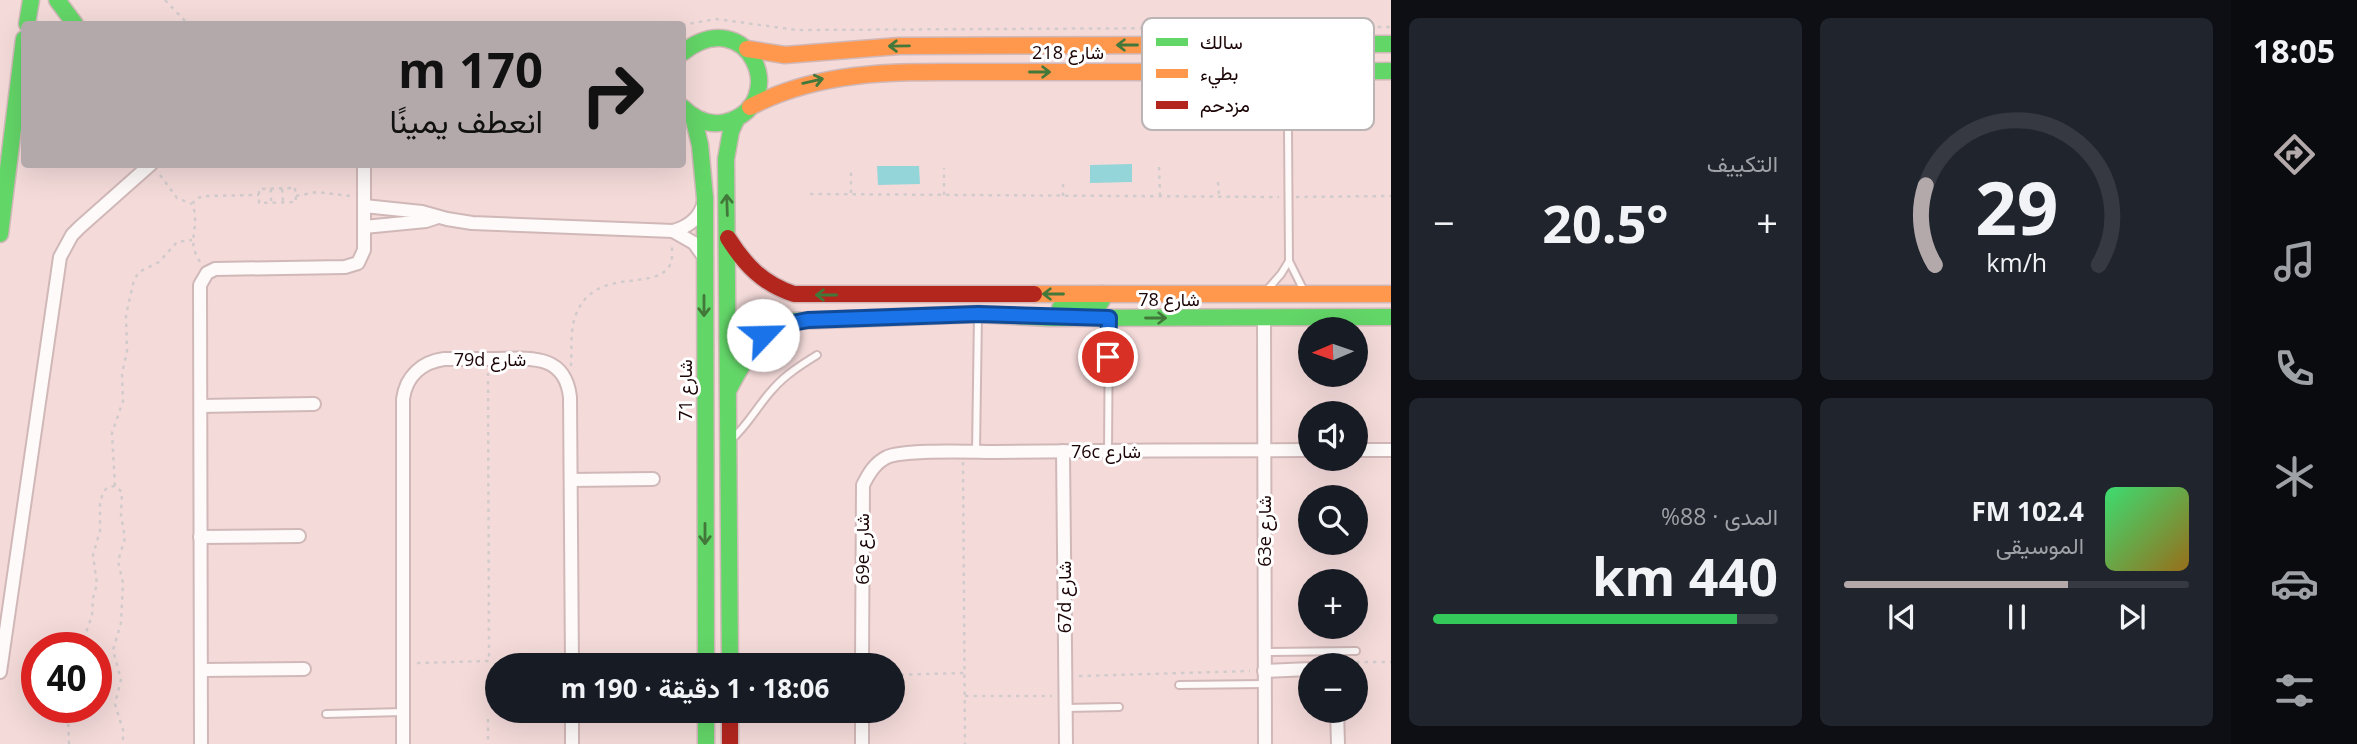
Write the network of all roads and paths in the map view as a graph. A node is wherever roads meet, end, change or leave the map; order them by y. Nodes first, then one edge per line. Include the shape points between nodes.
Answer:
1 (31, 0) edge
2 (57, 0) edge
3 (165, 0) edge
4 (28, 21) edge
5 (73, 21) edge
6 (185, 21) edge
7 (686, 24) edge
8 (1142, 28) edge
9 (1142, 45) edge
10 (686, 49) edge
11 (747, 49) junction
12 (21, 64) edge
13 (1142, 72) edge
14 (750, 107) junction
15 (688, 112) edge
16 (737, 118) junction
17 (1288, 131) edge
18 (21, 144) edge
19 (1159, 167) dead end
20 (155, 168) edge
21 (364, 168) edge
22 (944, 168) dead end
23 (851, 172) dead end
24 (8, 174) junction
25 (1063, 179) dead end
26 (1218, 182) dead end
27 (271, 189) junction
28 (282, 189) junction
29 (810, 194) dead end
30 (851, 194) junction
31 (259, 195) junction
32 (944, 195) junction
33 (296, 196) junction
34 (1063, 196) junction
35 (1391, 196) edge
36 (1160, 197) junction
37 (1219, 197) junction
38 (705, 198) junction
39 (1288, 198) junction
40 (364, 201) junction
41 (271, 202) junction
42 (283, 202) junction
43 (192, 204) junction
44 (438, 217) junction
45 (364, 227) junction
46 (673, 231) junction
47 (0, 234) edge
48 (728, 238) junction
49 (192, 240) junction
50 (704, 257) junction
51 (1289, 261) junction
52 (207, 273) junction
53 (1102, 294) junction
54 (1306, 294) junction
55 (1391, 294) edge
56 (1260, 295) junction
57 (978, 314) junction
58 (1035, 317) junction
59 (1264, 317) junction
60 (1391, 317) edge
61 (1109, 318) junction
62 (1190, 318) junction
63 (817, 355) dead end
64 (487, 359) junction
65 (729, 388) junction
66 (570, 397) junction
67 (314, 404) dead end
68 (201, 406) junction
69 (729, 441) junction
70 (1264, 450) junction
71 (1298, 450) edge
72 (1368, 450) edge
73 (1391, 450) edge
74 (1063, 451) junction
75 (1108, 451) junction
76 (969, 452) junction
77 (901, 453) joint
78 (653, 479) dead end
79 (571, 480) junction
80 (115, 486) junction
81 (299, 536) dead end
82 (201, 537) junction
83 (86, 632) edge
84 (1356, 651) dead end
85 (1264, 652) junction
86 (572, 653) edge
87 (706, 653) edge
88 (730, 653) edge
89 (862, 653) edge
90 (403, 663) junction
91 (304, 669) dead end
92 (201, 670) junction
93 (1298, 671) edge
94 (0, 672) edge
95 (964, 673) junction
96 (905, 675) edge
97 (1065, 677) junction
98 (1264, 678) junction
99 (1179, 685) dead end
100 (965, 696) junction
101 (1065, 702) junction
102 (1119, 706) dead end
103 (403, 712) junction
104 (326, 714) dead end
105 (68, 723) edge
106 (488, 723) edge
107 (572, 723) edge
108 (706, 723) edge
109 (730, 723) edge
110 (862, 723) edge
111 (1337, 723) edge
112 (69, 744) edge
113 (123, 744) edge
114 (201, 744) edge
115 (403, 744) edge
116 (488, 744) edge
117 (572, 744) edge
118 (706, 744) edge
119 (730, 744) edge
120 (862, 744) edge
121 (965, 744) edge
122 (1066, 744) edge
123 (1265, 744) edge
124 (1338, 744) edge

1 - 4 street
2 - 5 street
3 - 6 path
7 - 8 path via 716,19 797,30
9 -> 11 street via 894,46 793,56
10 - 11 street via 716,36
11 - 14 street via 759,72 758,90
12 - 24 street
14 -> 13 street, شارع 218 via 805,82 869,73
14 - 16 street, شارع 218
15 - 16 street via 715,123
15 - 38 street, شارع 71 via 700,145
48 -> 16 street via 726,159
17 - 39 lane
18 - 24 street
19 - 36 path
20 - 43 path via 177,198
20 - 94 street via 80,227 60,257
21 - 40 street
22 - 32 path
23 - 30 path
24 - 47 street
25 - 34 path
26 - 37 path
27 - 28 path
27 - 31 path via 259,190
27 - 41 path
28 - 33 path via 295,188
28 - 42 path
29 - 30 path
30 - 32 path
31 - 41 path via 259,203
31 - 43 path via 203,196
32 - 34 path
33 - 40 path via 317,192
33 - 42 path via 296,202
34 - 36 path
35 - 39 path
36 - 37 path
37 - 39 path
38 - 46 street via 697,217
38 - 50 street, شارع 71
39 - 51 lane
40 - 44 street
40 - 45 street
41 - 42 path
43 - 49 path
44 - 45 street
44 - 46 street via 472,223
45 - 52 street via 362,257 352,267
46 - 50 street via 694,243
46 - 66 path via 671,261 663,273 604,286 580,307 573,328
53 -> 48 street, شارع 78 via 794,294 752,273
48 - 65 street
49 - 52 path
49 - 80 path via 172,245 159,262 139,272 134,280 126,315 122,401 112,433
50 -> 87 street, شارع 71
51 - 54 lane
51 - 56 lane
52 - 68 street via 200,285
53 - 56 street, شارع 78
53 - 58 street via 1099,305 1051,309
54 - 55 street, شارع 78
54 - 56 street, شارع 78
56 - 62 street via 1190,306 1186,312
57 - 58 street, شارع 78
57 - 65 street, شارع 78 via 792,321 763,335
57 - 76 lane
58 - 61 street, شارع 78
59 - 60 street, شارع 78
59 - 62 street, شارع 78
59 - 70 street, 63e شارع
61 -> 62 street, شارع 78
61 - 75 lane
63 - 69 lane via 772,389
64 - 66 street, 79d شارع via 546,362 563,376
64 - 90 street, 79d شارع via 429,363 416,371 404,391
64 - 90 path via 489,661
65 - 69 street
66 - 79 street, 79d شارع
67 - 68 street
68 - 82 street
69 - 88 street
70 - 71 street, 76c شارع
70 - 75 street, 76c شارع
70 - 85 street, 63e شارع
72 - 73 street
74 - 75 street, 76c شارع
74 - 76 street, 76c شارع
74 - 97 street, 67d شارع
76 - 77 street, 76c شارع
76 - 95 path
77 - 89 street, 69e شارع via 877,463 863,485
78 - 79 street
79 - 86 street, 79d شارع
80 - 83 path via 107,486 101,497 100,531 93,555 97,584
80 - 113 path via 122,492 125,533 118,561 123,583 121,623 113,650 121,680 115,704
81 - 82 street
82 - 92 street
84 - 85 lane
85 - 98 street, 63e شارع
90 - 103 street, 79d شارع
91 - 92 street
92 - 114 street
93 - 98 street
95 - 96 path
95 - 100 path
97 - 98 path
97 - 101 street, 67d شارع
98 - 99 lane
98 - 123 street, 63e شارع
100 - 101 path
100 - 121 path
101 - 102 lane
101 - 122 street, 67d شارع
103 - 104 lane
103 - 115 street, 79d شارع
105 - 112 path
106 - 116 path
107 - 117 street
108 - 118 street
109 - 119 street
110 - 120 street
111 - 124 street

